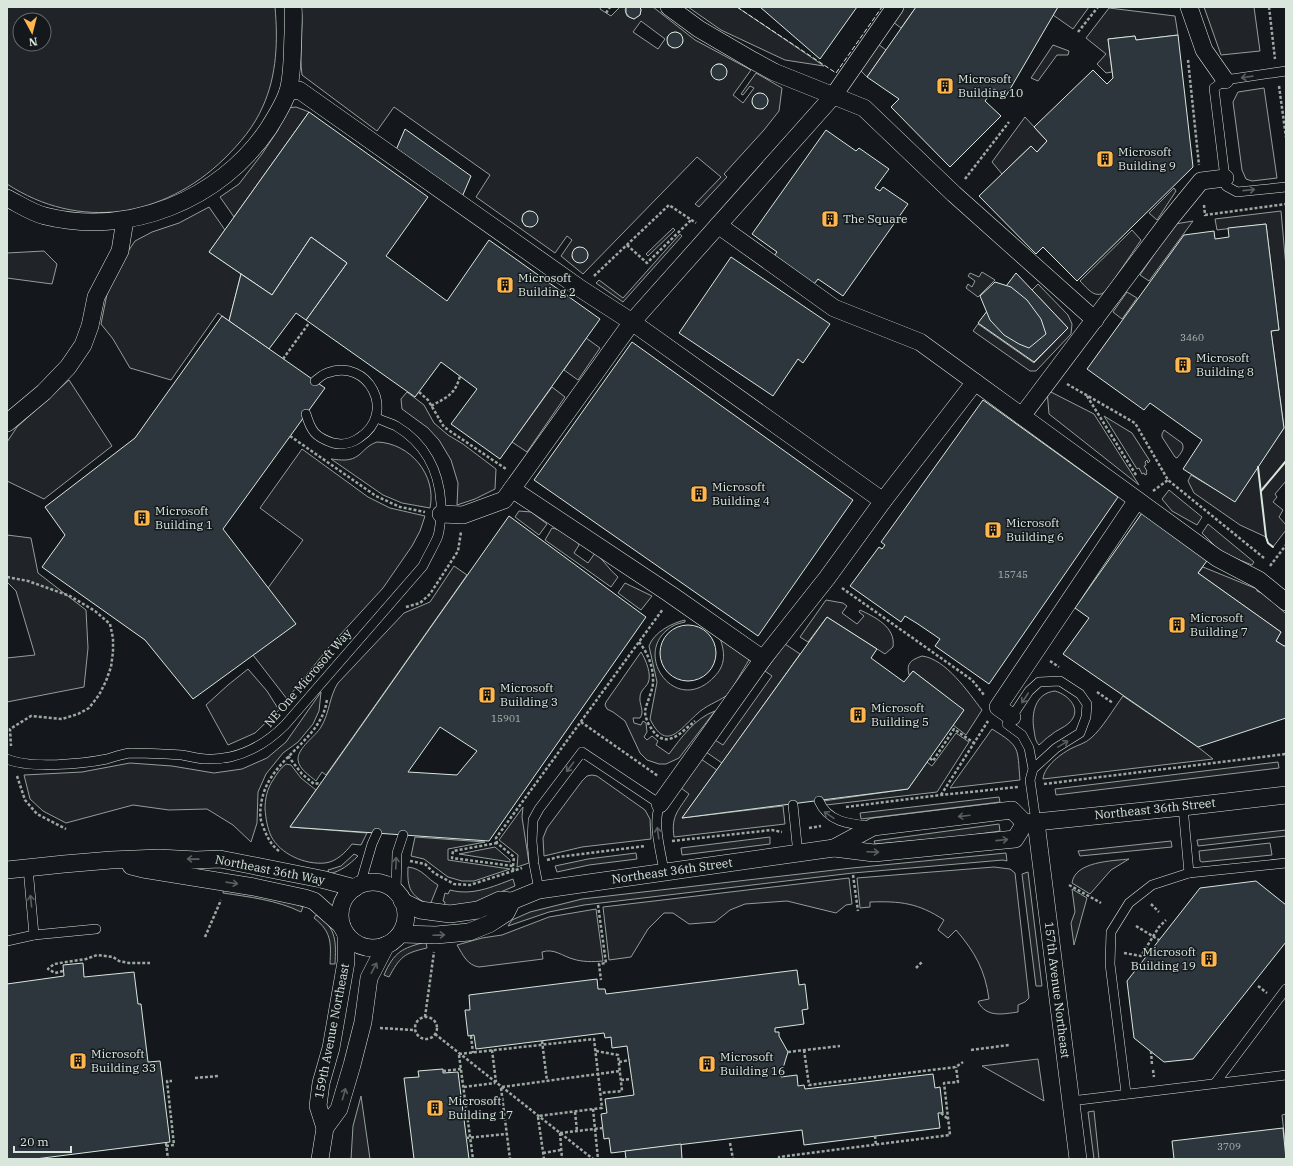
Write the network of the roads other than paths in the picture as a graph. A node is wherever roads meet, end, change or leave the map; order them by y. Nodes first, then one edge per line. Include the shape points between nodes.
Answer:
1 (293, 7) edge
2 (669, 7) edge
3 (894, 7) edge
4 (1189, 7) edge
5 (1286, 71) edge
6 (1225, 80) junction
7 (288, 92) junction
8 (834, 95) junction
9 (1225, 178) junction
10 (1286, 187) edge
11 (7, 198) edge
12 (125, 220) junction
13 (718, 225) junction
14 (1095, 320) junction
15 (632, 322) junction
16 (314, 381) dead end
17 (974, 382) junction
18 (306, 414) dead end
19 (1022, 416) junction
20 (376, 418) junction
21 (7, 423) edge
22 (515, 484) junction
23 (1137, 500) junction
24 (883, 501) junction
25 (441, 514) junction
26 (1286, 602) edge
27 (762, 659) junction
28 (1012, 717) junction
29 (10, 760) edge
30 (1033, 769) junction
31 (1286, 795) edge
32 (819, 801) dead end
33 (660, 804) junction
34 (793, 804) dead end
35 (1183, 807) junction
36 (1031, 823) junction
37 (872, 827) junction
38 (377, 834) dead end
39 (403, 835) dead end
40 (834, 848) junction
41 (798, 854) junction
42 (111, 860) junction
43 (1286, 863) edge
44 (28, 868) junction
45 (7, 870) edge
46 (664, 872) junction
47 (1189, 873) junction
48 (358, 887) junction
49 (539, 890) junction
50 (399, 896) junction
51 (512, 901) junction
52 (96, 929) dead end
53 (344, 930) junction
54 (400, 934) junction
55 (34, 935) junction
56 (7, 941) edge
57 (386, 945) junction
58 (1286, 989) edge
59 (1286, 1075) edge
60 (1216, 1082) junction
61 (1126, 1093) junction
62 (1071, 1101) junction
63 (325, 1128) junction
64 (320, 1159) edge
65 (1078, 1159) edge

1 - 7 street
2 - 8 street via 700,30 774,72
3 - 8 street
4 - 6 street via 1204,50
5 -> 6 lane
6 - 9 lane via 1214,88
7 - 12 street via 261,139 223,177 201,193 177,205
7 - 15 street via 299,90 581,289
8 - 13 street
8 - 14 street via 864,108 954,194
9 -> 10 lane via 1226,186 1237,192
9 - 14 street via 1201,181
11 - 12 street via 44,216 59,219 92,222
12 - 21 street via 120,251 96,297 83,345 44,392
13 - 15 street
13 - 17 street via 834,308 920,342
14 - 19 street
15 - 22 street
15 - 24 street
16 - 20 lane via 328,373 344,370 360,375 372,386 378,402
17 - 19 street
17 - 24 street
18 - 20 lane via 310,428 322,440 338,444 355,442 368,432
19 - 23 street
20 - 25 lane, NE One Microsoft Way via 396,426 420,445 438,479
22 - 25 street via 504,500 463,515
22 - 27 street
23 - 26 street via 1217,558 1259,580
23 - 28 street via 998,707
24 - 27 street via 827,578
25 - 29 lane, NE One Microsoft Way via 438,536 423,566 285,725 260,746 245,753 214,759 129,753 92,762 61,765
27 - 33 street
28 - 30 lane via 1007,724 1022,734 1029,748
30 -> 28 lane via 1056,748 1080,733 1086,717 1087,704 1080,694 1060,681 1039,682
30 - 36 lane via 1030,780
31 - 35 street, Northeast 36th Street
37 -> 32 lane via 846,824 824,811
46 -> 33 lane via 657,812
33 -> 49 lane via 582,752 539,808 533,820 532,841
34 - 41 lane
35 - 36 street, Northeast 36th Street
35 - 47 lane
36 -> 37 street, Northeast 36th Street via 1012,810
40 -> 36 street, Northeast 36th Street via 874,853 1015,839
36 - 62 street, 157th Avenue Northeast
37 - 40 street, Northeast 36th Street
38 - 48 lane
50 -> 39 lane via 397,853
40 - 41 street, Northeast 36th Street
41 - 46 street, Northeast 36th Street
42 - 44 street, Northeast 36th Way
48 -> 42 street, Northeast 36th Way via 220,859
42 -> 53 street, Northeast 36th Way via 143,869 305,898 314,901
43 - 47 lane
44 - 45 street, Northeast 36th Way
55 -> 44 lane
46 - 49 street, Northeast 36th Street
47 - 61 lane via 1152,885 1129,903 1111,932 1110,964
48 - 50 street via 365,883 376,883 387,886
48 - 53 street via 347,895 341,905 340,916
49 - 51 street, Northeast 36th Street
50 - 51 street, Northeast 36th Street via 420,910 450,914 478,910 500,900
50 - 54 street via 405,912 405,923
54 -> 51 street via 436,935 469,932 489,924 506,913
52 - 55 lane
53 - 57 street via 356,944 366,948
53 - 63 street, 159th Avenue Northeast via 345,967 318,1106
54 - 57 street
55 - 56 lane
63 -> 57 street, 159th Avenue Northeast via 339,1110 362,1022 369,978
58 - 60 lane
59 - 60 lane
60 - 61 lane
61 - 62 lane
62 - 65 street, 157th Avenue Northeast
63 - 64 street, 159th Avenue Northeast

